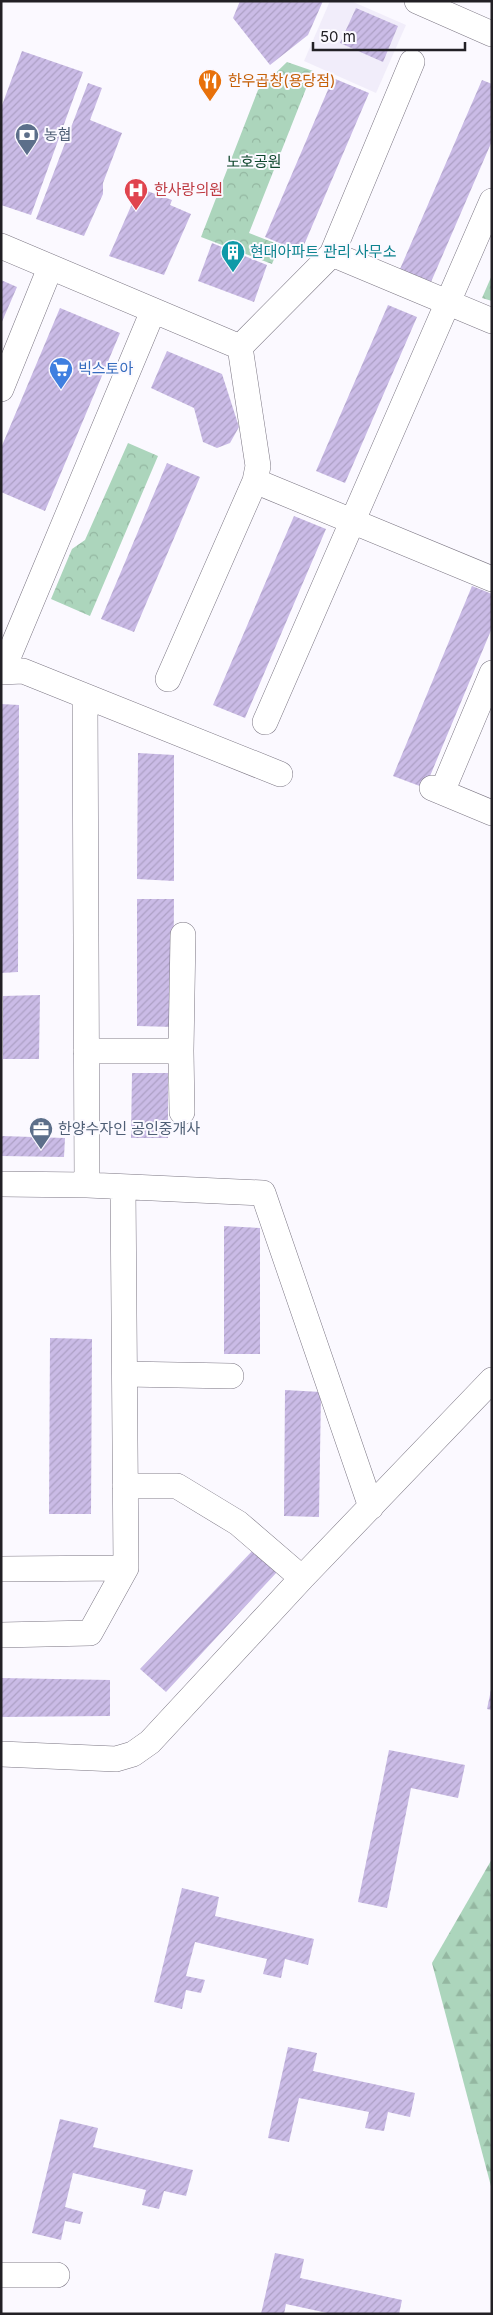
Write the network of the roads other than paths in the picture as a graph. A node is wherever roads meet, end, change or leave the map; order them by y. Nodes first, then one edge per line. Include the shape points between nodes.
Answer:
1 (417, 1) edge
2 (492, 34) edge
3 (412, 62) dead end
4 (492, 201) edge
5 (1, 246) edge
6 (332, 254) junction
7 (50, 268) junction
8 (448, 303) junction
9 (153, 311) junction
10 (492, 321) edge
11 (240, 347) junction
12 (1, 389) edge
13 (256, 481) junction
14 (352, 521) junction
15 (492, 579) edge
16 (2, 672) edge
17 (492, 673) edge
18 (168, 679) dead end
19 (85, 696) junction
20 (266, 722) dead end
21 (280, 774) dead end
22 (492, 813) edge
23 (183, 935) dead end
24 (181, 1050) junction
25 (86, 1051) junction
26 (182, 1112) dead end
27 (1, 1184) edge
28 (86, 1185) junction
29 (123, 1187) junction
30 (125, 1374) junction
31 (231, 1376) dead end
32 (492, 1380) edge
33 (125, 1486) junction
34 (371, 1507) junction
35 (126, 1568) junction
36 (1, 1569) edge
37 (302, 1578) junction
38 (1, 1635) edge
39 (1, 1754) edge
40 (1, 2274) edge
41 (57, 2275) dead end

1 - 2 street
3 - 6 street
4 - 8 street
5 - 7 street
6 - 8 street
6 - 11 street
7 - 9 street
7 - 12 street
8 - 10 street
8 - 14 street
9 - 11 street
9 - 16 street
11 - 13 street via 258,466
13 - 14 street
13 - 18 street
14 - 15 street
14 - 20 street
16 - 19 street via 23,671
17 - 22 street via 437,790
19 - 21 street
19 - 25 street
23 - 24 street
24 - 25 street
24 - 26 street
25 - 28 street
27 - 28 street
28 - 29 street
29 - 30 street
29 - 34 street via 263,1192
30 - 31 street
30 - 33 street
32 - 34 street
33 - 35 street
33 - 37 street via 178,1486 238,1523
34 - 37 street
35 - 36 street
35 - 38 street via 90,1633
37 - 39 street via 150,1742 133,1754 116,1759
40 - 41 street

